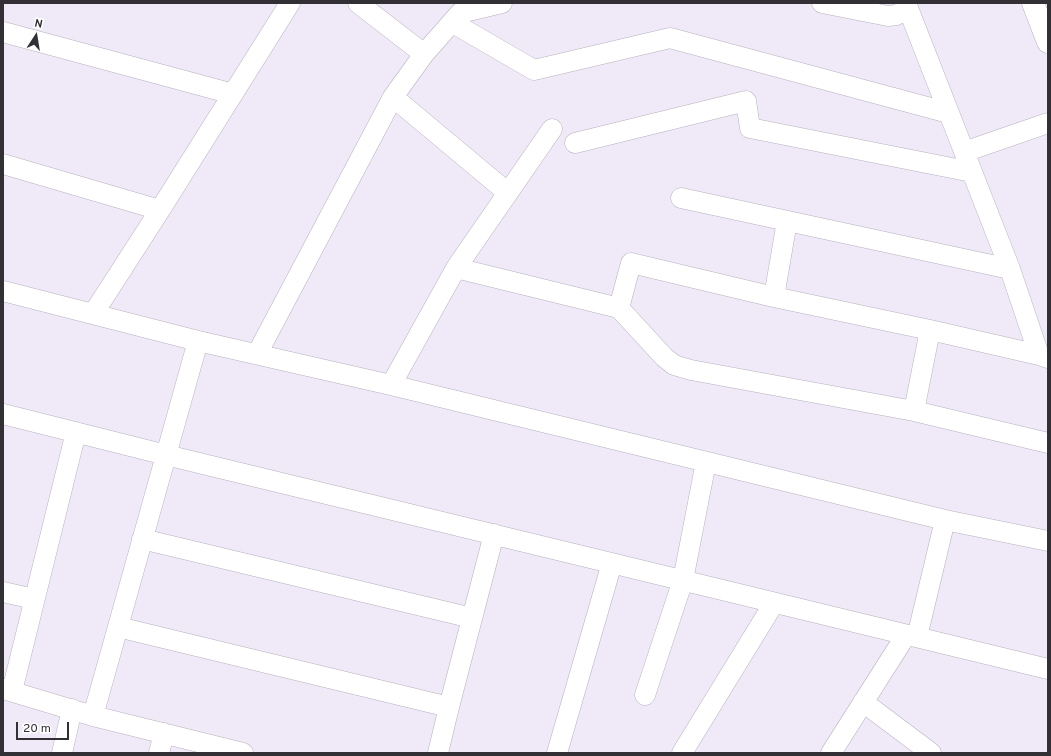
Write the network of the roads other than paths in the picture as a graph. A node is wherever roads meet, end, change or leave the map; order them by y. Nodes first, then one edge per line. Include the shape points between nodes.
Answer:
1 (290, 3) edge
2 (358, 3) edge
3 (502, 3) edge
4 (822, 3) edge
5 (1033, 3) edge
6 (907, 6) edge
7 (863, 7) edge
8 (457, 13) edge
9 (3, 32) edge
10 (1048, 42) edge
11 (424, 54) junction
12 (233, 94) junction
13 (394, 97) junction
14 (949, 113) junction
15 (1048, 123) edge
16 (552, 129) dead end
17 (575, 144) dead end
18 (964, 152) junction
19 (3, 164) edge
20 (972, 172) junction
21 (508, 193) junction
22 (681, 198) dead end
23 (160, 210) junction
24 (787, 221) junction
25 (456, 268) junction
26 (1010, 270) junction
27 (3, 291) edge
28 (774, 297) junction
29 (619, 308) junction
30 (93, 314) junction
31 (930, 330) junction
32 (198, 341) junction
33 (257, 354) junction
34 (1044, 357) edge
35 (391, 385) junction
36 (914, 411) junction
37 (3, 414) edge
38 (76, 432) junction
39 (1048, 442) edge
40 (166, 455) junction
41 (706, 462) junction
42 (944, 520) junction
43 (494, 534) junction
44 (142, 539) junction
45 (1048, 541) edge
46 (612, 563) junction
47 (683, 580) junction
48 (3, 592) edge
49 (34, 599) junction
50 (774, 603) junction
51 (472, 618) junction
52 (118, 627) junction
53 (911, 636) junction
54 (1048, 669) edge
55 (7, 690) edge
56 (645, 695) dead end
57 (863, 702) junction
58 (449, 707) junction
59 (72, 709) junction
60 (93, 716) junction
61 (164, 733) junction
62 (62, 753) edge
63 (159, 753) edge
64 (243, 753) edge
65 (438, 753) edge
66 (557, 753) edge
67 (682, 753) edge
68 (831, 753) edge
69 (931, 753) edge

1 - 12 street
2 - 11 street
3 - 8 street
4 - 7 street
5 - 10 main road
6 - 7 street via 896,15 888,16
6 - 14 street
8 - 11 street
8 - 14 street via 534,70 670,38
9 - 12 street
11 - 13 street
12 - 23 street
13 - 21 street
13 - 33 street
14 - 18 street
15 - 18 street
16 - 21 street
17 - 20 street via 746,101 750,128
18 - 20 street
19 - 23 street
20 - 26 street
21 - 25 street
22 - 24 street
23 - 30 street
24 - 26 street
24 - 28 street
25 - 29 street
25 - 35 street
26 - 34 street
27 - 30 street
28 - 29 street via 631,263
28 - 31 street
29 - 36 street via 674,365
30 - 32 street
31 - 34 street
31 - 36 street
32 - 33 street
32 - 40 street
33 - 35 street
35 - 41 street
36 - 39 street
37 - 38 street
38 - 40 street
38 - 49 street
40 - 43 street
40 - 44 street
41 - 42 street
41 - 47 street
42 - 45 street
42 - 53 street
43 - 46 street
43 - 51 street
44 - 51 street
44 - 52 street
46 - 47 street
46 - 66 street
47 - 50 street
47 - 56 street
48 - 49 street
49 - 55 street
50 - 53 street
50 - 67 street
51 - 58 street
52 - 58 street
52 - 60 street
53 - 54 street
53 - 57 street
55 - 59 street
57 - 68 street
57 - 69 street
58 - 65 street
59 - 60 street
59 - 62 street
60 - 61 street
61 - 63 street
61 - 64 street

